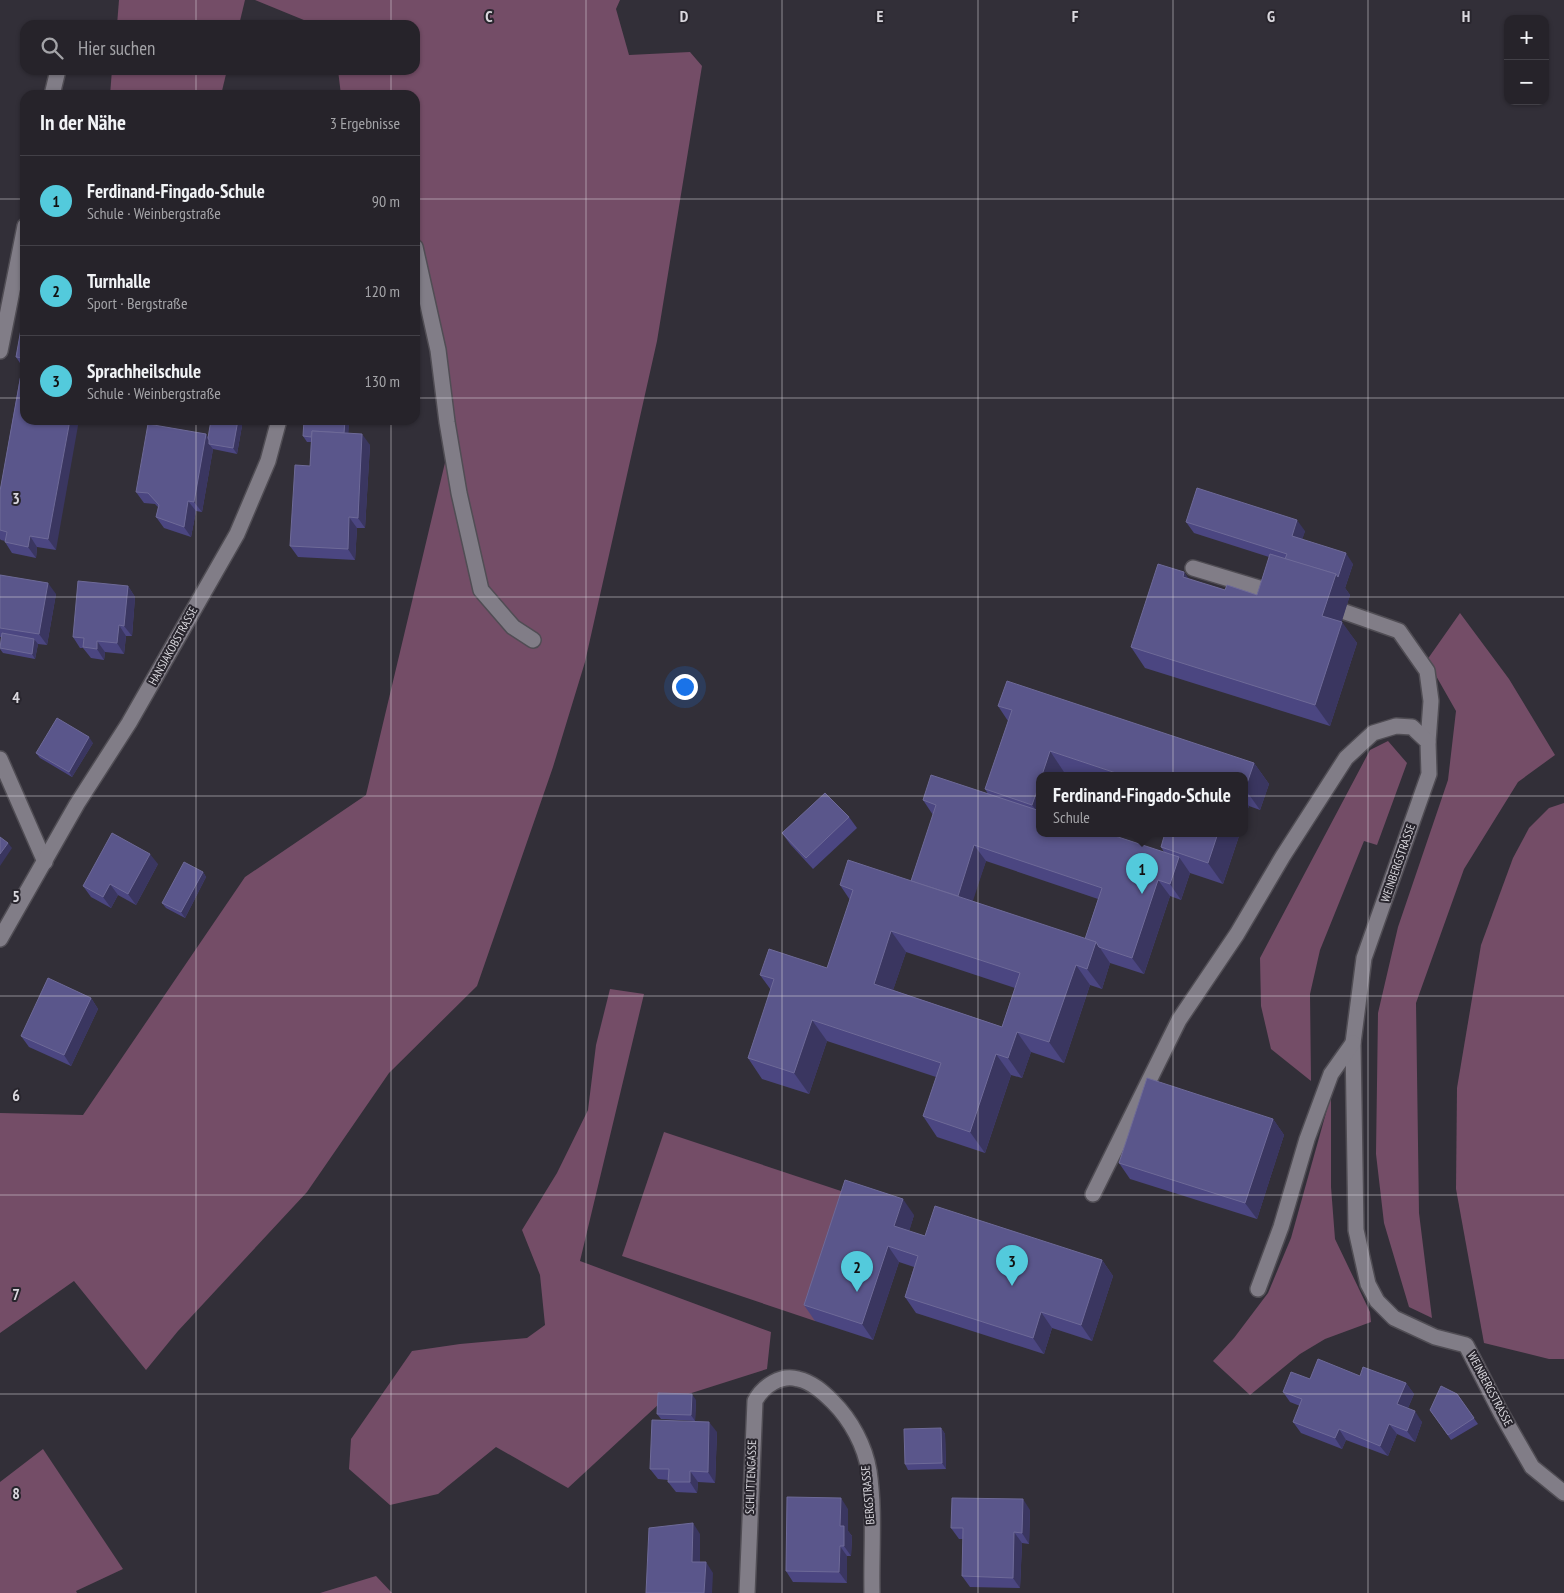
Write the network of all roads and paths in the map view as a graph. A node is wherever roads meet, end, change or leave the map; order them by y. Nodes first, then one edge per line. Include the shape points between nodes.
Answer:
1 (57, 75) edge
2 (53, 90) edge
3 (20, 251) edge
4 (420, 269) edge
5 (0, 351) edge
6 (278, 425) edge
7 (1193, 568) dead end
8 (1278, 594) edge
9 (1345, 612) dead end
10 (533, 640) dead end
11 (1428, 742) junction
12 (0, 759) edge
13 (44, 862) junction
14 (0, 939) edge
15 (1353, 1043) junction
16 (1093, 1194) dead end
17 (1258, 1289) dead end
18 (785, 1377) joint
19 (1564, 1493) edge
20 (747, 1593) edge
21 (872, 1593) edge

1 - 2 street
3 - 5 street
4 - 10 street via 438,350 459,493 481,590 513,627
6 - 13 street, HANSJAKOBSTRASSE via 268,461 237,534 129,724
7 - 8 street
9 - 11 street, WEINBERGSTRASSE via 1399,631 1427,671 1431,701
11 - 15 street, WEINBERGSTRASSE via 1429,774 1364,958
11 - 16 street via 1412,727 1396,726 1373,733 1346,758 1237,934 1179,1020
12 - 13 street
13 - 14 street, HANSJAKOBSTRASSE
15 - 17 street via 1331,1074
15 - 19 street, WEINBERGSTRASSE via 1356,1230 1368,1284 1377,1301 1394,1318 1435,1337 1466,1345 1532,1467
18 - 20 street, SCHLITTENGASSE via 760,1392 754,1401
18 - 21 street, BERGSTRASSE via 800,1379 822,1391 844,1413 859,1440 869,1470

